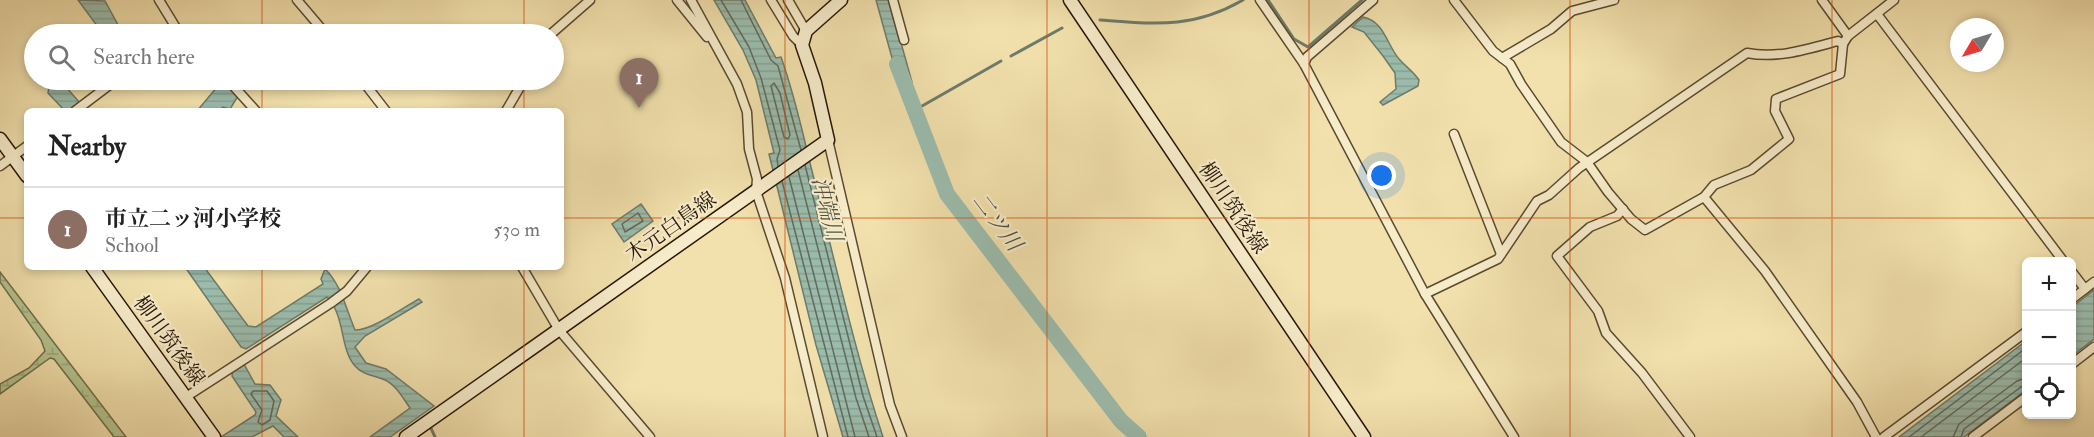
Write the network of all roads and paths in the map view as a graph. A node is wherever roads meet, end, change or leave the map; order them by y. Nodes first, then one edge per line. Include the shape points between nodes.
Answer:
1 (159, 0) edge
2 (297, 0) edge
3 (590, 0) edge
4 (677, 0) edge
5 (691, 0) edge
6 (771, 0) edge
7 (788, 0) edge
8 (841, 0) edge
9 (893, 0) edge
10 (1070, 0) edge
11 (1260, 0) edge
12 (1373, 0) edge
13 (1455, 0) edge
14 (1614, 0) edge
15 (1822, 0) edge
16 (1894, 0) edge
17 (1877, 14) junction
18 (174, 24) edge
19 (317, 24) edge
20 (562, 24) edge
21 (806, 31) junction
22 (904, 40) dead end
23 (1846, 40) junction
24 (802, 45) junction
25 (720, 53) junction
26 (1502, 58) junction
27 (1304, 64) junction
28 (103, 90) edge
29 (237, 90) edge
30 (370, 90) edge
31 (518, 90) edge
32 (79, 108) edge
33 (253, 108) edge
34 (384, 108) edge
35 (508, 108) edge
36 (1454, 134) dead end
37 (0, 139) edge
38 (824, 143) junction
39 (24, 148) edge
40 (13, 156) junction
41 (1587, 162) junction
42 (0, 166) edge
43 (24, 172) edge
44 (760, 188) junction
45 (1704, 197) junction
46 (1623, 209) junction
47 (1501, 254) junction
48 (2061, 257) edge
49 (94, 270) edge
50 (364, 270) edge
51 (524, 270) edge
52 (2076, 277) edge
53 (2094, 282) edge
54 (2085, 289) junction
55 (1425, 294) junction
56 (2076, 295) edge
57 (560, 330) junction
58 (2022, 335) edge
59 (2094, 346) edge
60 (2076, 361) edge
61 (186, 397) junction
62 (2022, 401) edge
63 (214, 437) edge
64 (406, 437) edge
65 (650, 437) edge
66 (824, 437) edge
67 (902, 437) edge
68 (1365, 437) edge
69 (1514, 437) edge
70 (1690, 437) edge
71 (1876, 437) edge
72 (1884, 437) edge
73 (1973, 437) edge

1 - 18 street
2 - 19 street
3 - 20 street
4 - 25 street
5 - 25 street
6 - 24 street
7 - 21 street
8 - 21 main road
9 - 22 street
10 - 68 main road, 柳川筑後線
11 - 27 street
12 - 27 street via 1307,57
13 - 26 street
14 - 26 street via 1572,11
15 - 23 street
16 - 17 street
17 - 23 street
17 - 48 street
21 - 24 main road
23 - 41 street via 1796,52 1761,56 1747,53
23 - 45 street via 1840,74 1776,99 1774,111 1790,139 1751,170 1714,185
24 - 38 main road via 815,83
25 - 44 street via 747,112 749,148
26 - 41 street via 1510,64 1561,142
27 - 55 street
28 - 32 street
29 - 33 street
30 - 34 street
31 - 35 street
36 - 47 street
37 - 40 main road
38 - 44 main road, 木元白鳥線
38 - 67 street via 890,405
39 - 40 street
40 - 42 street
40 - 43 main road
41 - 46 street
41 - 47 street via 1537,201
44 - 57 main road, 木元白鳥線
44 - 66 street
45 - 46 street via 1645,230
45 - 71 street via 1765,271 1857,402
46 - 70 street via 1617,216 1590,227 1557,256 1598,311 1606,333
47 - 55 street via 1498,259
49 - 61 main road, 柳川筑後線
50 - 61 street via 331,303
51 - 57 street
52 - 54 street
53 - 54 street
54 - 56 street
55 - 69 street
57 - 64 main road, 木元白鳥線
57 - 65 street
58 - 72 street
59 - 60 street
61 - 63 main road, 柳川筑後線
62 - 73 street

